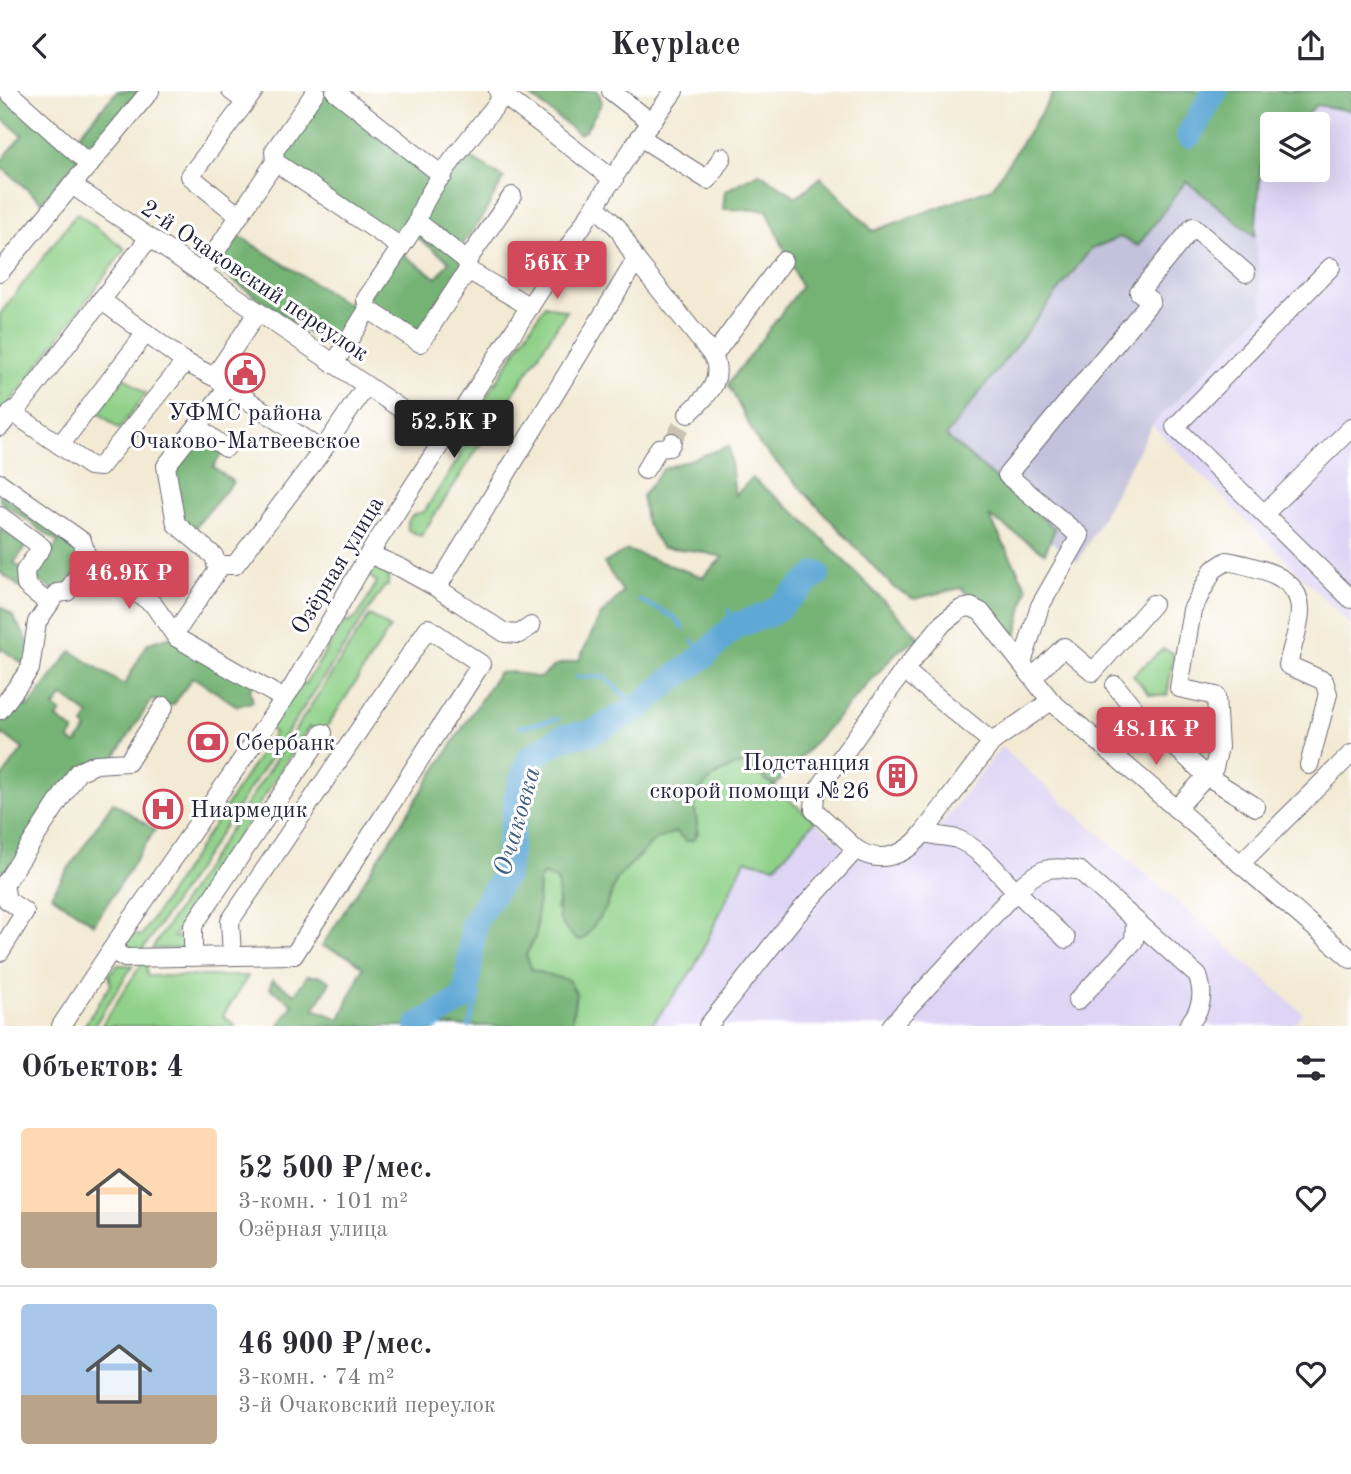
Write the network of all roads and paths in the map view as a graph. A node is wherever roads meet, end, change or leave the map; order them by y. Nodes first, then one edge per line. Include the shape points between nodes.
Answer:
1 (7, 91) edge
2 (150, 91) edge
3 (231, 91) edge
4 (316, 91) edge
5 (335, 91) edge
6 (674, 91) edge
7 (501, 93) edge
8 (621, 95) edge
9 (250, 97) edge
10 (645, 129) junction
11 (722, 157) dead end
12 (275, 162) junction
13 (90, 165) junction
14 (443, 176) junction
15 (614, 180) junction
16 (72, 185) junction
17 (512, 196) dead end
18 (595, 206) junction
19 (239, 216) junction
20 (418, 222) junction
21 (149, 238) junction
22 (401, 247) junction
23 (636, 260) junction
24 (783, 261) dead end
25 (468, 265) junction
26 (1331, 267) dead end
27 (0, 272) edge
28 (200, 272) junction
29 (1246, 273) dead end
30 (101, 300) junction
31 (530, 307) junction
32 (368, 309) junction
33 (258, 312) junction
34 (146, 333) junction
35 (713, 356) junction
36 (185, 362) junction
37 (334, 364) junction
38 (221, 382) junction
39 (366, 386) junction
40 (12, 412) junction
41 (688, 414) tunnel mouth
42 (0, 427) edge
43 (197, 427) junction
44 (1351, 428) edge
45 (445, 439) junction
46 (672, 442) tunnel mouth
47 (61, 444) junction
48 (226, 448) dead end
49 (323, 451) junction
50 (645, 470) dead end
51 (0, 483) edge
52 (1265, 513) junction
53 (0, 516) edge
54 (369, 554) junction
55 (89, 560) junction
56 (216, 565) junction
57 (437, 588) junction
58 (1351, 599) edge
59 (49, 604) junction
60 (1153, 604) dead end
61 (531, 626) dead end
62 (172, 630) junction
63 (904, 670) junction
64 (1028, 670) junction
65 (1115, 685) dead end
66 (284, 699) junction
67 (1051, 701) junction
68 (163, 706) dead end
69 (0, 710) edge
70 (323, 733) dead end
71 (992, 743) junction
72 (1351, 754) edge
73 (1308, 765) dead end
74 (1207, 776) junction
75 (1256, 807) dead end
76 (1176, 809) junction
77 (924, 832) junction
78 (856, 849) junction
79 (1240, 865) junction
80 (1016, 891) junction
81 (1135, 920) junction
82 (1066, 939) dead end
83 (111, 950) junction
84 (0, 952) edge
85 (232, 956) junction
86 (193, 957) junction
87 (1351, 959) edge
88 (1077, 1001) dead end
89 (61, 1026) edge
90 (708, 1026) edge
91 (891, 1026) edge
92 (1188, 1026) edge

1 - 13 street
2 - 13 street
3 - 9 street
4 - 12 street via 274,151
5 - 14 street
6 - 10 street, Озёрная улица
7 - 14 street
7 - 15 street
8 - 10 street
9 - 19 street via 190,176
10 - 11 street via 708,180
10 - 15 street, Озёрная улица
12 - 19 street
12 - 22 street
13 - 16 street
14 - 20 street via 418,213
15 - 18 street, Озёрная улица
16 - 21 street, 2-й Очаковский переулок
16 - 27 street
17 - 25 street
18 - 23 street via 618,228
18 - 31 street, Озёрная улица
19 - 28 street
20 - 22 street
20 - 25 street
21 - 28 street, 2-й Очаковский переулок
21 - 30 street
22 - 32 street via 366,299
23 - 35 street
23 - 57 street
24 - 35 street
25 - 31 street
25 - 32 street via 420,343
26 - 52 street via 1175,427
28 - 33 street, 2-й Очаковский переулок
29 - 64 street via 1193,227 1139,292 1151,301 1007,475 1080,536 1040,606
30 - 34 street
30 - 40 street
31 - 45 street, Озёрная улица
32 - 37 street
33 - 37 street, 2-й Очаковский переулок
33 - 38 street
34 - 36 street
34 - 47 street
35 - 41 street via 716,382
36 - 38 street
36 - 47 street via 100,467 90,466
37 - 39 street, 2-й Очаковский переулок
38 - 43 street
38 - 49 street
39 - 45 street, 2-й Очаковский переулок
39 - 49 street
40 - 42 street
40 - 47 street
43 - 48 street
43 - 56 street via 166,467 176,524 214,557
44 - 52 street
45 - 54 street, Озёрная улица
46 - 50 street via 659,448
49 - 56 street via 235,565
51 - 55 street via 82,541
52 - 58 street
53 - 59 street via 42,547 25,571 26,585
54 - 57 street
54 - 66 street, Озёрная улица
55 - 59 street via 67,592 57,593
55 - 62 street via 153,604
56 - 62 street via 218,570 180,626
57 - 61 street via 505,633 519,634
59 - 69 street via 37,622 30,669
60 - 64 street via 1093,672 1064,647
62 - 66 street via 177,638
63 - 64 street via 943,623 971,607 981,612
63 - 71 street
63 - 78 street via 815,794 814,810
64 - 67 street
65 - 74 street via 1137,712
66 - 83 street, Озёрная улица
67 - 71 street
67 - 76 street
68 - 84 street via 128,762 88,766 71,783 4,885 7,900 25,912
70 - 86 street via 193,926
71 - 77 street
72 - 79 street
73 - 74 street via 1328,694 1324,681 1288,665 1300,612 1298,598 1285,581 1263,569 1227,561 1213,570 1192,610 1180,688 1216,696 1219,747
74 - 75 street
74 - 76 street
76 - 79 street
77 - 78 street via 914,846 900,854 875,857
77 - 80 street via 968,844
78 - 90 street
79 - 87 street
80 - 81 street via 1038,871 1059,867 1080,871
80 - 82 street
80 - 91 street
81 - 88 street via 1134,941
81 - 92 street via 1198,976 1202,1003
83 - 86 street via 125,958
83 - 89 street, Озёрная улица
85 - 85 street via 294,955 481,664 428,628 230,921
85 - 86 street

